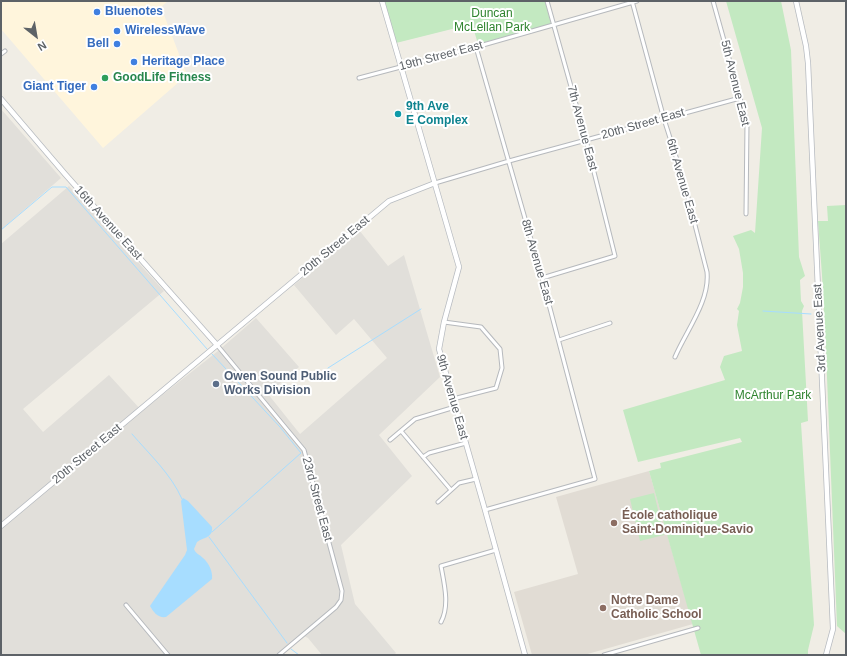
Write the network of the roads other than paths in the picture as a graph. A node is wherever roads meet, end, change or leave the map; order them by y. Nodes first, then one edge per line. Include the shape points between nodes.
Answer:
1 (382, 1) edge
2 (547, 1) edge
3 (637, 1) edge
4 (714, 1) edge
5 (796, 1) edge
6 (632, 2) edge
7 (553, 25) junction
8 (476, 46) junction
9 (5, 51) dead end
10 (1, 54) edge
11 (401, 66) junction
12 (359, 78) dead end
13 (740, 98) junction
14 (1, 99) edge
15 (664, 119) junction
16 (586, 140) junction
17 (509, 161) junction
18 (435, 183) junction
19 (746, 214) dead end
20 (542, 278) junction
21 (444, 322) junction
22 (610, 323) dead end
23 (559, 340) junction
24 (217, 345) junction
25 (675, 357) dead end
26 (453, 399) junction
27 (455, 407) junction
28 (401, 431) junction
29 (390, 440) dead end
30 (466, 443) junction
31 (423, 457) junction
32 (476, 479) junction
33 (451, 490) junction
34 (438, 502) dead end
35 (485, 510) junction
36 (1, 526) edge
37 (496, 550) junction
38 (126, 605) dead end
39 (441, 622) dead end
40 (698, 628) dead end
41 (622, 650) junction
42 (168, 655) edge
43 (279, 655) edge
44 (525, 655) edge
45 (604, 655) edge
46 (623, 655) edge
47 (826, 655) edge

1 - 11 street, 9th Avenue East
2 - 7 street, 7th Avenue East
3 - 6 street, 19th Street East
4 - 13 street, 5th Avenue East
5 - 47 street, 3rd Avenue East via 808,63 833,629
6 - 7 street, 19th Street East
6 - 15 street, 6th Avenue East
7 - 8 street, 19th Street East
7 - 16 street, 7th Avenue East
8 - 11 street, 19th Street East
8 - 17 street, 8th Avenue East
9 - 10 street
11 - 12 street, 19th Street East
11 - 18 street, 9th Avenue East
13 - 15 street, 20th Street East
13 - 19 street, 5th Avenue East via 747,123
14 - 24 street, 16th Avenue East
15 - 16 street, 20th Street East
15 - 25 street, 6th Avenue East via 684,182 708,277 701,304
16 - 17 street, 20th Street East
16 - 20 street, 7th Avenue East via 615,256
17 - 18 street, 20th Street East
17 - 20 street, 8th Avenue East
18 - 21 street, 9th Avenue East via 459,267
18 - 24 street, 20th Street East via 388,201
20 - 23 street, 8th Avenue East
21 - 26 street, 9th Avenue East via 439,349
21 - 26 street via 481,327 500,349 502,368 496,388
22 - 23 street
23 - 35 street, 8th Avenue East via 595,479
24 - 36 street, 20th Street East
24 - 43 street, 23rd Street East via 304,450 342,591 341,600 336,607
26 - 27 street, 9th Avenue East
27 - 28 street via 415,419
27 - 30 street, 9th Avenue East
28 - 29 street
28 - 31 street
30 - 31 street
30 - 32 street, 9th Avenue East
31 - 33 street
32 - 33 street via 459,483
32 - 35 street, 9th Avenue East
33 - 34 street
35 - 37 street, 9th Avenue East
37 - 39 street via 441,566 446,589
37 - 44 street, 9th Avenue East
38 - 42 street
40 - 41 street
41 - 45 street
41 - 46 street

